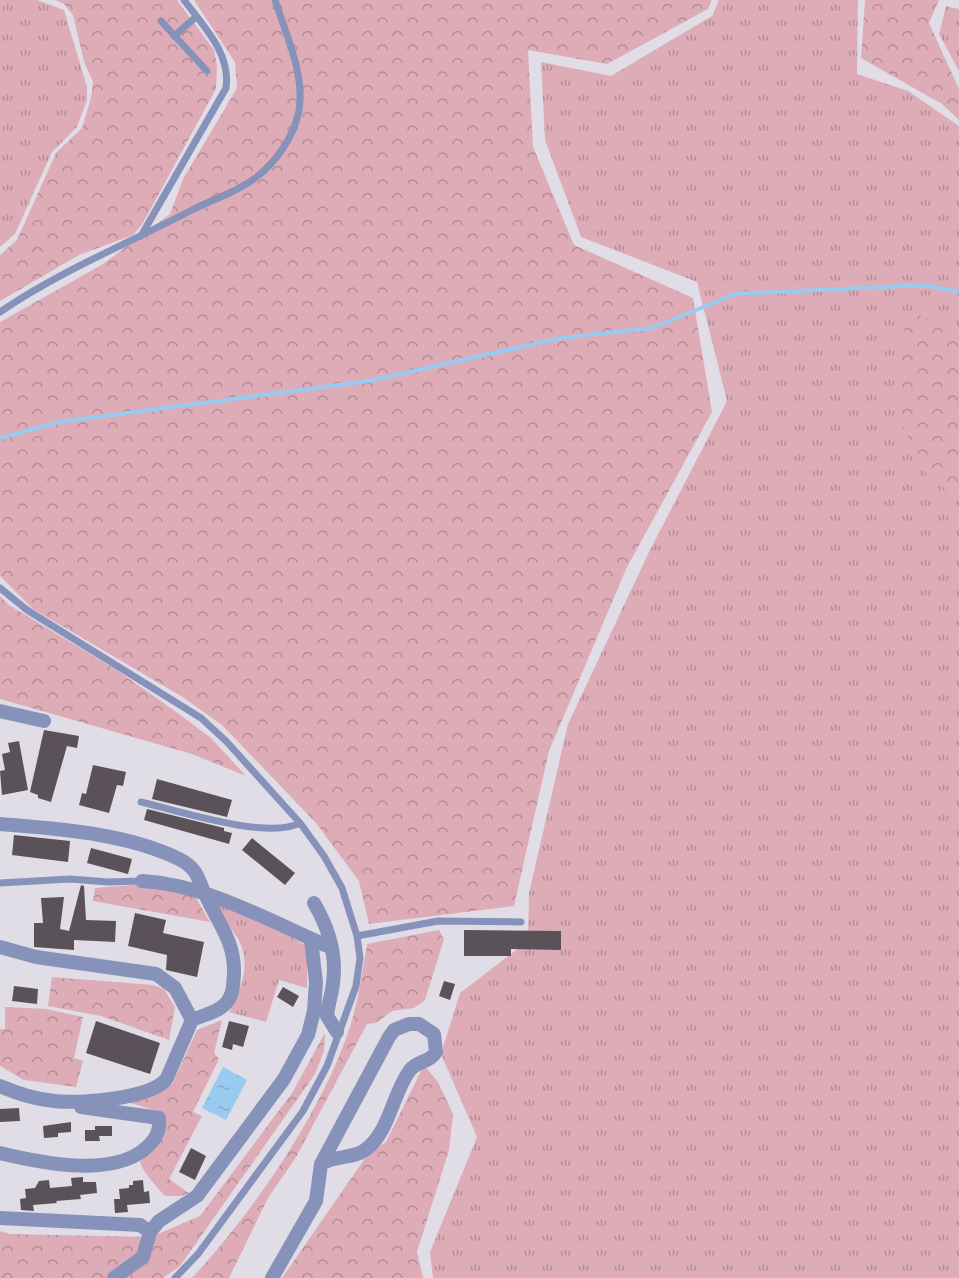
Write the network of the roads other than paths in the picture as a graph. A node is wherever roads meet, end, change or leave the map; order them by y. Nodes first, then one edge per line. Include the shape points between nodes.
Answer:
1 (184, 0) edge
2 (275, 0) edge
3 (196, 17) junction
4 (161, 21) dead end
5 (174, 36) junction
6 (207, 71) dead end
7 (141, 236) junction
8 (0, 312) edge
9 (0, 588) edge
10 (0, 711) edge
11 (44, 721) dead end
12 (141, 802) dead end
13 (300, 823) junction
14 (0, 824) edge
15 (142, 881) joint
16 (0, 883) edge
17 (205, 894) junction
18 (314, 903) dead end
19 (521, 922) dead end
20 (357, 936) junction
21 (311, 940) junction
22 (0, 947) edge
23 (332, 948) junction
24 (192, 1020) junction
25 (337, 1032) junction
26 (0, 1086) edge
27 (58, 1101) junction
28 (0, 1153) edge
29 (321, 1164) junction
30 (0, 1218) edge
31 (150, 1232) junction
32 (114, 1278) edge
33 (175, 1278) edge
34 (272, 1278) edge

1 - 3 lane
2 - 7 lane via 293,58 300,98 295,126 286,143 255,178
3 - 5 lane
3 - 7 lane via 224,57 226,88
4 - 5 lane
5 - 6 lane
7 - 8 lane via 68,270
9 - 13 lane via 27,610 201,718
10 - 11 street
12 - 13 lane via 236,826 276,830
13 - 20 lane via 342,888
14 - 17 street via 100,836 149,847 197,872
15 - 16 lane via 70,879
15 - 17 street
17 - 21 street
17 - 24 street via 233,951 233,988 230,998 219,1009
18 - 23 street
19 - 20 lane via 438,921
20 - 25 lane via 360,958 356,986
21 - 23 street
21 - 31 street via 316,982 314,1011 308,1035 284,1079 197,1196 159,1221
22 - 24 street via 36,957 156,974 175,988
23 - 25 street via 333,982 327,1016
24 - 27 street via 167,1078 157,1088 121,1096
25 - 33 lane via 327,1065 291,1131 198,1254
26 - 27 street via 20,1095
27 - 28 street via 159,1118 160,1125 144,1152 107,1164 61,1165
29 - 29 street via 338,1156 360,1154 374,1143 412,1067 436,1052 434,1034 419,1024 394,1030
29 - 34 street via 316,1201
30 - 31 street via 140,1225
31 - 32 street via 143,1257

